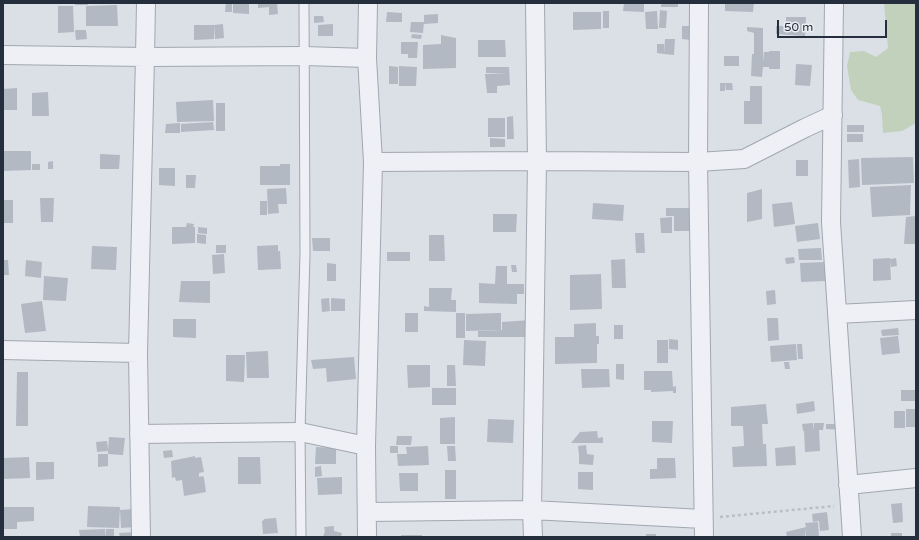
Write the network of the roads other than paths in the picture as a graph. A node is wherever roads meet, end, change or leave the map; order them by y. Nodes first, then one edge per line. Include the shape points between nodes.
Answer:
1 (146, 3) edge
2 (304, 3) edge
3 (368, 3) edge
4 (535, 3) edge
5 (699, 3) edge
6 (834, 3) edge
7 (3, 55) edge
8 (146, 56) junction
9 (304, 56) junction
10 (367, 58) junction
11 (833, 115) junction
12 (537, 161) junction
13 (373, 162) junction
14 (698, 162) junction
15 (916, 310) edge
16 (837, 314) junction
17 (3, 350) edge
18 (138, 353) junction
19 (300, 432) junction
20 (139, 434) junction
21 (366, 446) junction
22 (916, 478) edge
23 (848, 485) junction
24 (532, 510) junction
25 (368, 512) junction
26 (703, 519) junction
27 (141, 537) edge
28 (300, 537) edge
29 (367, 537) edge
30 (533, 537) edge
31 (704, 537) edge
32 (852, 537) edge

1 - 8 street
2 - 9 lane
3 - 10 street
4 - 12 street
5 - 14 street
6 - 11 street
7 - 8 street
8 - 9 street
8 - 18 street
9 - 10 street
9 - 19 lane via 305,254
10 - 13 street
11 - 14 street via 744,159
11 - 16 street via 831,222
12 - 13 street
12 - 14 street
12 - 24 street
13 - 21 street
14 - 26 street
15 - 16 street
16 - 23 street
17 - 18 street
18 - 20 street
19 - 20 street
19 - 21 street
19 - 28 lane
20 - 27 street
21 - 25 street
22 - 23 street
23 - 32 street
24 - 25 street
24 - 26 street
24 - 30 street
25 - 29 street
26 - 31 street

